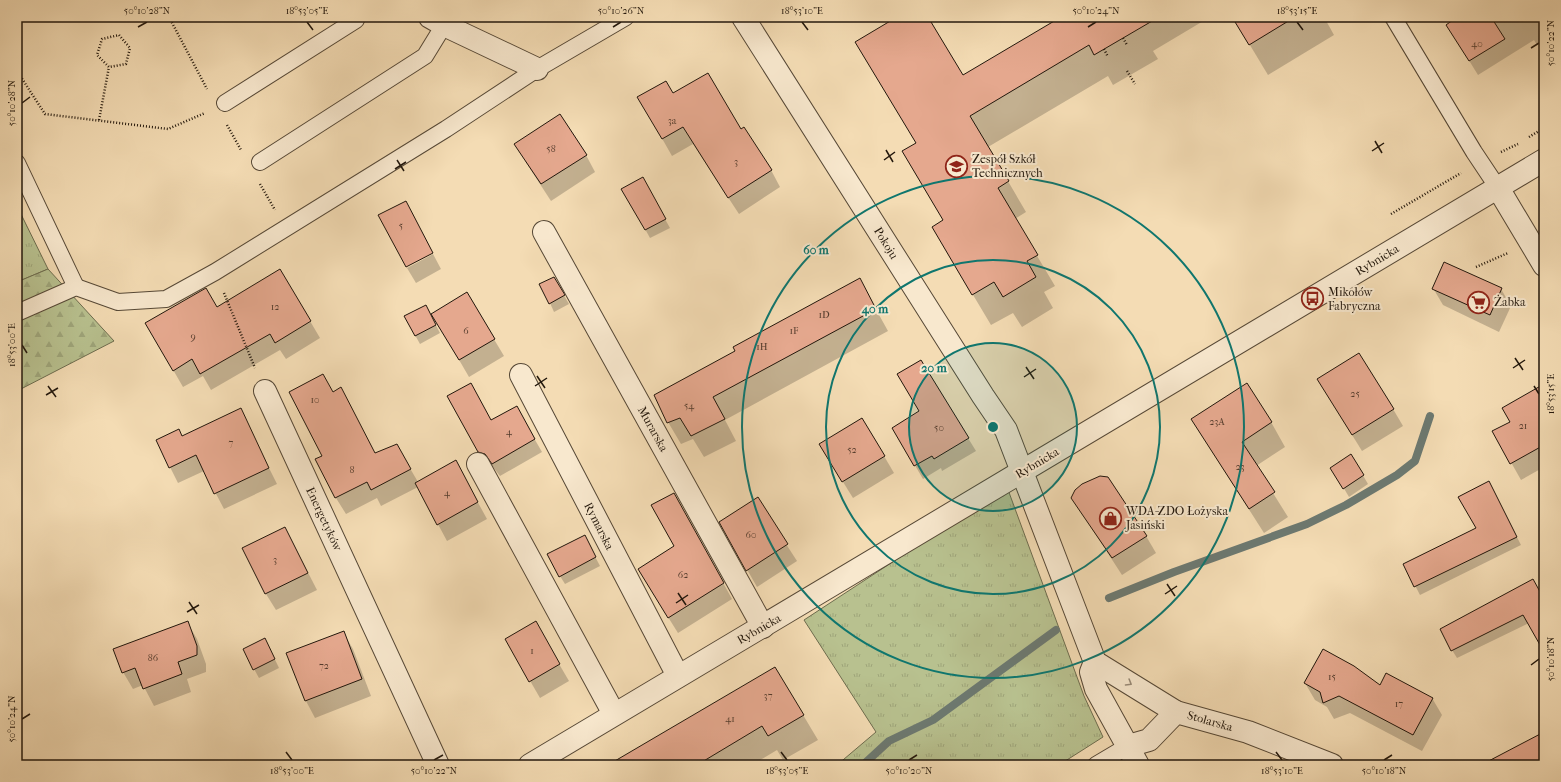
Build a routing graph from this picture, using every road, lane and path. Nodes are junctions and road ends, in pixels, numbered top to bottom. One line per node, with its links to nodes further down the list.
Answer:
1 (169, 17): 16 (path)
2 (357, 17): 17 (lane)
3 (626, 17): 12 (lane)
4 (743, 17): 38 (street, Pokoju)
5 (1393, 17): 26 (lane)
6 (437, 21): 12 (street); 23 (lane)
7 (1123, 38): 8 (path)
8 (1127, 45)
9 (1104, 49): 10 (path)
10 (1108, 57)
11 (109, 67): 11 (path); 19 (path)
12 (537, 69): 27 (lane)
13 (17, 71): 19 (path)
14 (1127, 71): 15 (path)
15 (1135, 84)
16 (210, 94)
17 (225, 103)
18 (210, 110): 19 (path)
19 (99, 120)
20 (224, 121): 21 (path)
21 (243, 154)
22 (1544, 160): 26 (street, Rybnicka)
23 (260, 162)
24 (17, 163): 33 (lane)
25 (258, 181): 27 (path)
26 (1498, 188): 30 (street); 38 (street, Rybnicka)
27 (285, 228): 32 (lane)
28 (544, 232): 39 (street, Murarska)
29 (1512, 251): 31 (path)
30 (1544, 265)
31 (1476, 266)
32 (214, 272): 33 (lane); 36 (path)
33 (76, 286): 34 (lane)
34 (17, 313)
35 (521, 375): 41 (street, Rymarska)
36 (265, 391): 45 (street, Energetyków)
37 (478, 464): 43 (street)
38 (1022, 472): 39 (street, Rybnicka); 40 (street)
39 (763, 627): 41 (street, Rybnicka)
40 (1095, 662): 42 (street, Stolarska, one-way to 42); 44 (street)
41 (678, 676): 43 (street, Rybnicka)
42 (1176, 712): 44 (street); 48 (street, Stolarska)
43 (614, 714): 46 (street, Rybnicka)
44 (1133, 756): 47 (lane)
45 (438, 765)
46 (530, 765)
47 (1096, 765)
48 (1332, 765)

